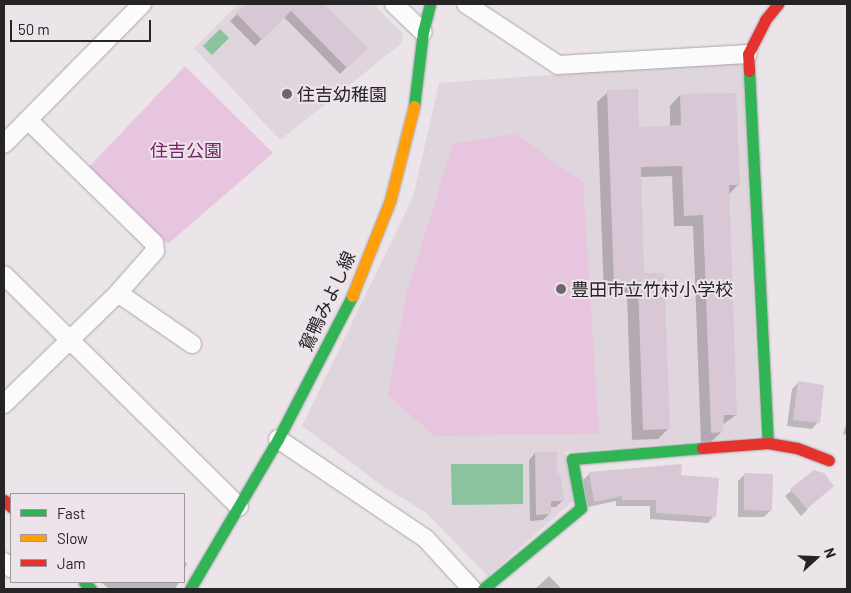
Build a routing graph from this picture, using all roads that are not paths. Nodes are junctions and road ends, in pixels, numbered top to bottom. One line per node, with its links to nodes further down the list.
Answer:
1 (394, 4): 7 (street)
2 (430, 4): 7 (street, 鴛鴨みよし線)
3 (466, 4): 8 (street)
4 (778, 4): 6 (street)
5 (131, 7): 9 (street)
6 (765, 12): 8 (street)
7 (423, 32): 16 (street, 鴛鴨みよし線)
8 (748, 54): 17 (street)
9 (28, 120): 10 (street); 12 (street)
10 (4, 144)
11 (4, 275): 13 (street)
12 (118, 293): 13 (street); 14 (street)
13 (69, 340): 15 (street); 19 (street)
14 (192, 344)
15 (4, 404)
16 (278, 440): 19 (street, 鴛鴨みよし線); 21 (street)
17 (768, 443): 18 (street); 22 (street)
18 (829, 460)
19 (239, 507): 20 (street, 鴛鴨みよし線)
20 (190, 589)
21 (472, 589)
22 (483, 589)

